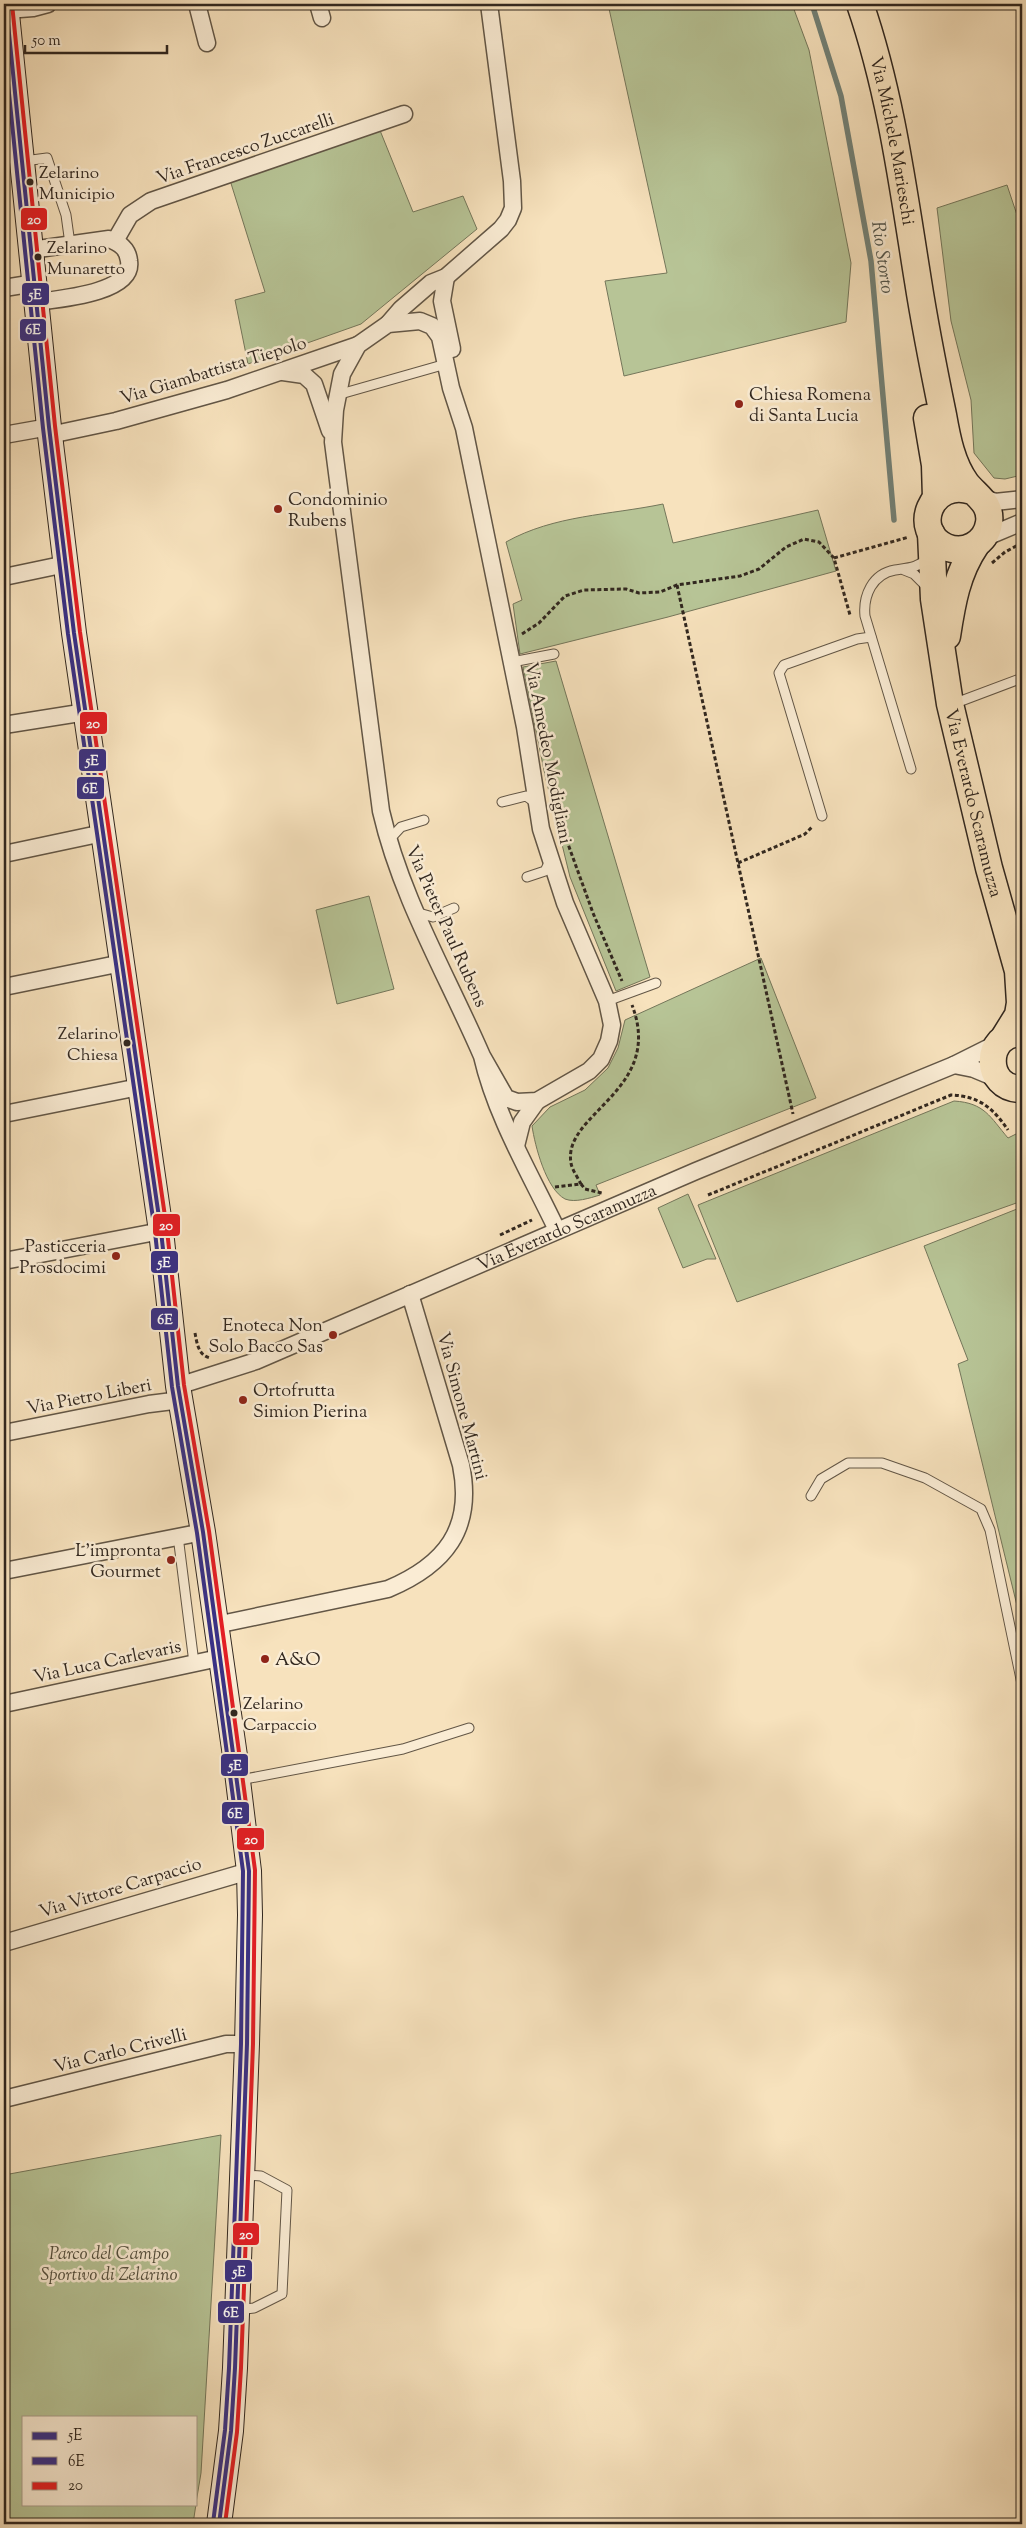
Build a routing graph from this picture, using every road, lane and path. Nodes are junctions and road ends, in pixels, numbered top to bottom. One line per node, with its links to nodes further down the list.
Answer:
1 (48, 4): 4 (street)
2 (197, 4): 6 (street)
3 (489, 4): 13 (street, Via Giambattista Tiepolo)
4 (6, 7): 7 (street)
5 (863, 7): 14 (main road, Via Michele Marieschi)
6 (207, 43)
7 (10, 94): 9 (street)
8 (404, 114): 10 (street, Via Francesco Zuccarelli)
9 (22, 161): 11 (lane); 12 (street)
10 (115, 241): 11 (street); 16 (street)
11 (70, 244): 12 (street)
12 (32, 250): 16 (street)
13 (446, 277): 17 (street, Via Giambattista Tiepolo); 24 (street, Via Amedeo Modigliani)
14 (918, 280): 28 (main road, Via Michele Marieschi); 29 (main road, Via Michele Marieschi)
15 (4, 288): 16 (street)
16 (36, 292): 25 (street)
17 (388, 324): 18 (street, Via Giambattista Tiepolo); 19 (street, Via Giambattista Tiepolo)
18 (432, 326): 21 (street, Via Amedeo Modigliani)
19 (358, 344): 20 (street, Via Giambattista Tiepolo); 22 (street, Via Giambattista Tiepolo)
20 (348, 362): 23 (street, Via Pieter Paul Rubens)
21 (446, 364): 23 (lane); 24 (street, Via Amedeo Modigliani)
22 (283, 372): 25 (street, Via Giambattista Tiepolo); 27 (street, Via Pieter Paul Rubens)
23 (338, 395): 27 (street, Via Pieter Paul Rubens)
24 (464, 428): 46 (street, Via Amedeo Modigliani)
25 (49, 431): 26 (street, Via Giambattista Tiepolo); 36 (street)
26 (4, 435)
27 (333, 442): 57 (street, Via Pieter Paul Rubens)
28 (976, 493): 29 (main road); 30 (street); 34 (main road)
29 (936, 498): 32 (main road)
30 (1022, 499)
31 (1022, 522): 34 (street)
32 (926, 539): 34 (main road); 35 (path); 38 (lane); 41 (main road, Via Everardo Scaramuzza)
33 (1022, 542): 34 (path)
34 (982, 550): 45 (main road, Via Everardo Scaramuzza)
35 (834, 558): 37 (path); 40 (path)
36 (66, 564): 39 (street); 49 (street)
37 (838, 570)
38 (903, 570): 41 (lane); 43 (lane)
39 (4, 577)
40 (677, 584): 42 (path); 60 (path)
41 (934, 599): 45 (main road, Via Everardo Scaramuzza)
42 (519, 635)
43 (872, 637): 51 (lane); 54 (lane)
44 (554, 654): 46 (lane)
45 (944, 661): 48 (main road, Via Everardo Scaramuzza)
46 (512, 662): 53 (street, Via Amedeo Modigliani)
47 (1022, 678): 48 (lane)
48 (950, 704): 65 (main road, Via Everardo Scaramuzza)
49 (86, 712): 50 (street); 56 (street)
50 (4, 725)
51 (911, 769)
52 (502, 802): 53 (lane)
53 (536, 803): 59 (street, Via Amedeo Modigliani)
54 (822, 816): 60 (path)
55 (424, 820): 57 (lane)
56 (103, 833): 58 (street); 64 (street)
57 (388, 841): 63 (street, Via Pieter Paul Rubens)
58 (4, 854)
59 (550, 861): 61 (lane); 68 (street, Via Amedeo Modigliani)
60 (738, 863): 76 (path)
61 (527, 877)
62 (454, 908): 63 (lane)
63 (415, 912): 70 (street, Via Pieter Paul Rubens)
64 (122, 963): 67 (street); 72 (street)
65 (1020, 975): 69 (main road, Via Everardo Scaramuzza)
66 (656, 982): 68 (lane)
67 (4, 987)
68 (607, 1001): 74 (street, Via Amedeo Modigliani)
69 (1008, 1037): 71 (street, Via Everardo Scaramuzza); 73 (main road)
70 (482, 1056): 74 (street); 78 (street, Via Pieter Paul Rubens)
71 (954, 1065): 73 (street); 81 (street, Via Everardo Scaramuzza)
72 (139, 1087): 75 (street); 82 (street)
73 (1013, 1089)
74 (537, 1101): 78 (street, Via Amedeo Modigliani)
75 (4, 1114)
76 (794, 1119)
77 (1008, 1130): 79 (path)
78 (516, 1146): 81 (street, Via Pieter Paul Rubens)
79 (708, 1195)
80 (536, 1216): 83 (path)
81 (557, 1230): 85 (street, Via Everardo Scaramuzza)
82 (161, 1231): 84 (street); 88 (street)
83 (493, 1240)
84 (4, 1261)
85 (410, 1294): 88 (street, Via Everardo Scaramuzza); 94 (street, Via Simone Martini)
86 (195, 1328): 87 (path)
87 (217, 1358)
88 (180, 1393): 89 (street, Via Pietro Liberi); 91 (street)
89 (4, 1433)
90 (811, 1496): 97 (lane)
91 (203, 1532): 92 (street); 94 (street)
92 (178, 1536): 93 (street); 96 (lane)
93 (4, 1571)
94 (216, 1624): 95 (street)
95 (219, 1658): 96 (street, Via Luca Carlevaris); 100 (street)
96 (194, 1663): 98 (street, Via Luca Carlevaris)
97 (1022, 1684)
98 (4, 1704)
99 (470, 1728): 100 (lane)
100 (237, 1781): 101 (street)
101 (248, 1871): 102 (street, Via Vittore Carpaccio); 103 (street)
102 (4, 1942)
103 (248, 2044): 104 (street, Via Carlo Crivelli); 105 (street)
104 (4, 2099)
105 (243, 2175): 106 (street); 106 (lane)
106 (237, 2310): 107 (street)
107 (219, 2524)

